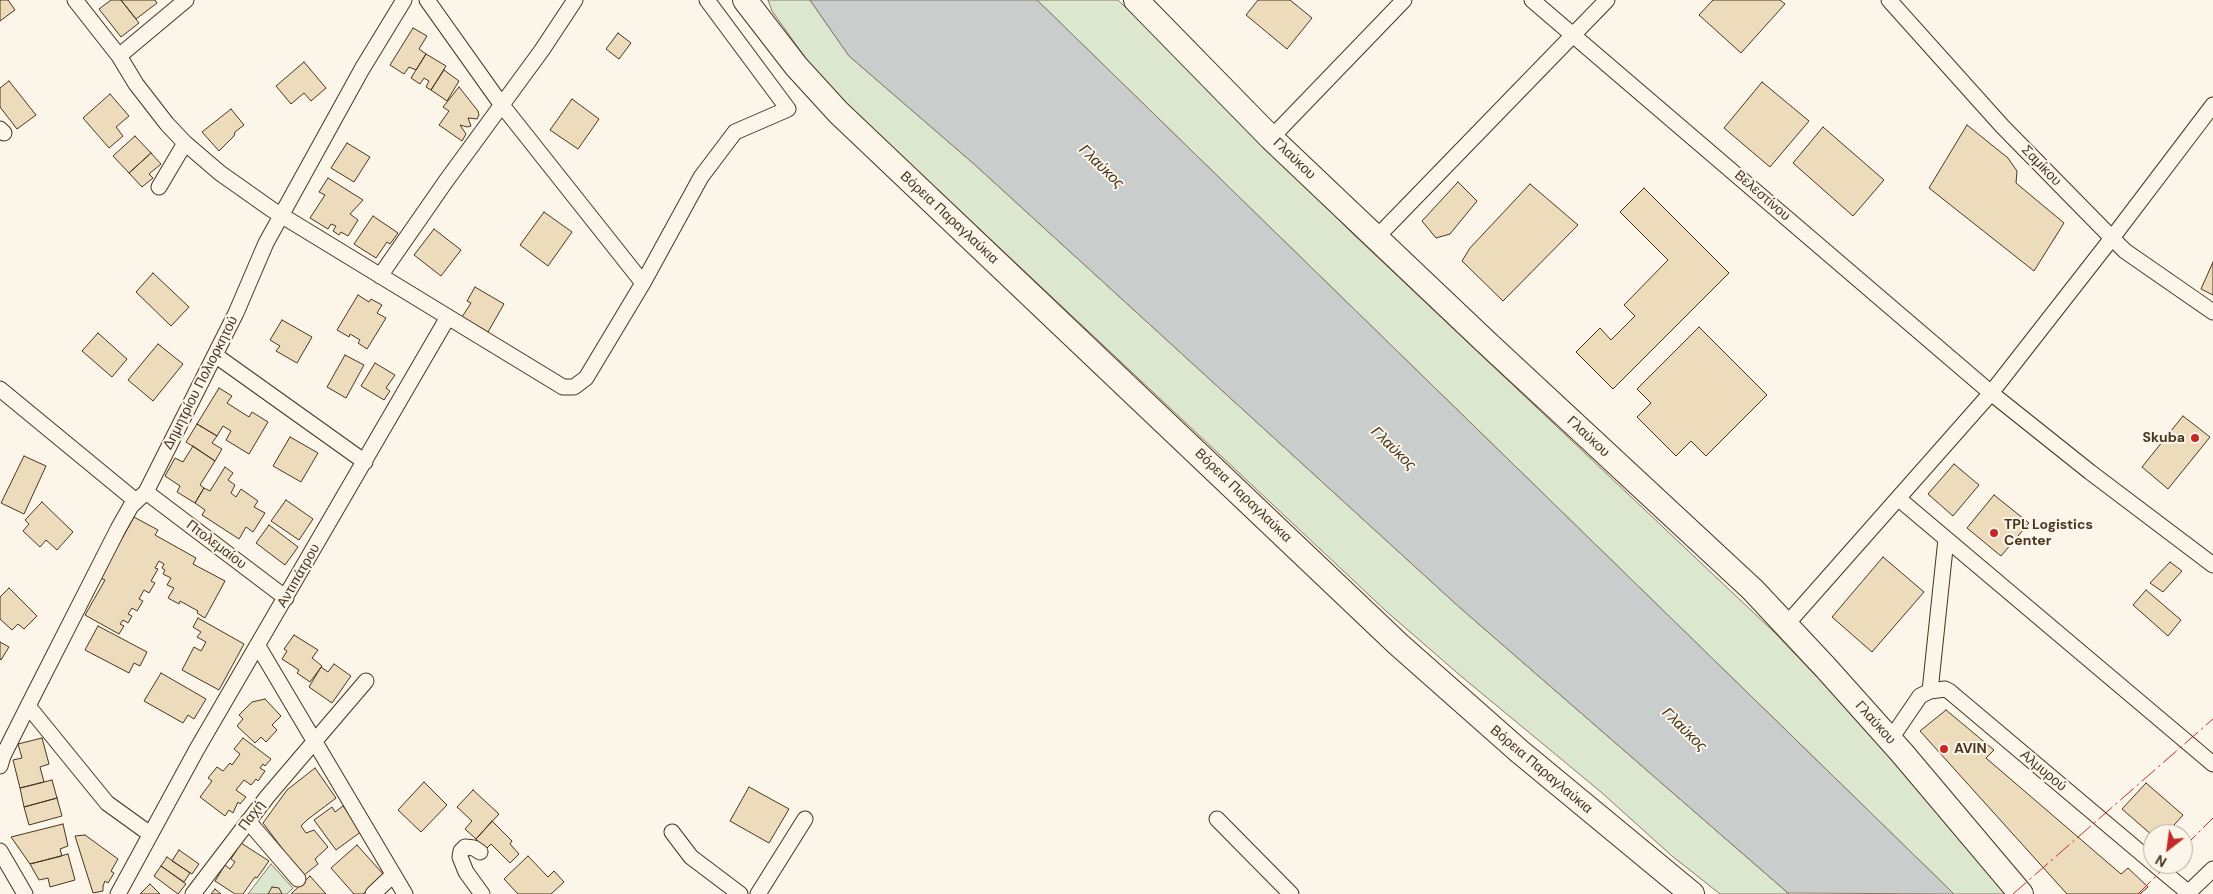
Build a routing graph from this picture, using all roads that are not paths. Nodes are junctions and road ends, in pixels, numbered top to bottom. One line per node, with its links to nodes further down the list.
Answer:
1 (75, 0): 14 (street)
2 (186, 0): 14 (street)
3 (404, 0): 20 (street, Δημητρίου Πολιορκητού)
4 (427, 0): 15 (street)
5 (575, 0): 15 (street)
6 (707, 0): 24 (street)
7 (746, 0): 66 (main road, Βόρεια Παραγλαύκια)
8 (1136, 0): 17 (main road, Γλαύκου)
9 (1404, 0): 17 (street)
10 (1532, 0): 13 (street, Βελεστίνου)
11 (1607, 0): 13 (street)
12 (1889, 0): 22 (street, Σαμίκου)
13 (1573, 35): 21 (street); 29 (street, Βελεστίνου)
14 (119, 56): 18 (street)
15 (501, 104): 23 (street); 24 (street)
16 (2213, 105): 22 (street)
17 (1271, 138): 21 (main road, Γλαύκου)
18 (185, 143): 19 (street); 20 (street)
19 (159, 187)
20 (282, 215): 23 (street); 27 (street, Δημητρίου Πολιορκητού)
21 (1376, 238): 36 (main road, Γλαύκου)
22 (2112, 238): 25 (street, Σαμίκου); 29 (street)
23 (380, 276): 26 (street)
24 (643, 283): 26 (street)
25 (2213, 312)
26 (448, 317): 30 (street, Αντιπάτρου)
27 (215, 355): 30 (street); 31 (street, Δημητρίου Πολιορκητού)
28 (0, 388): 31 (street, Πτολεμαίου)
29 (1992, 393): 32 (street); 34 (street, Βελεστίνου)
30 (365, 462): 35 (street, Αντιπάτρου)
31 (141, 496): 35 (street, Πτολεμαίου); 40 (street, Δημητρίου Πολιορκητού)
32 (1899, 499): 33 (street); 36 (street)
33 (1946, 539): 39 (street); 44 (street)
34 (2213, 565)
35 (286, 598): 37 (street, Αντιπάτρου)
36 (1786, 625): 41 (main road, Γλαύκου)
37 (258, 646): 42 (street); 49 (street, Αντιπάτρου)
38 (366, 681): 42 (street, Παχή)
39 (1930, 691): 41 (street); 52 (street, Αλμυρού)
40 (28, 706): 43 (street, Δημητρίου Πολιορκητού); 49 (street)
41 (1890, 740): 67 (main road, Γλαύκου)
42 (314, 742): 47 (street, Παχή); 55 (street)
43 (1, 759)
44 (2213, 764)
45 (805, 818): 64 (street)
46 (1217, 819): 65 (street)
47 (248, 820): 56 (street); 59 (street, Παχή)
48 (672, 832): 63 (street)
49 (150, 834): 58 (street, Αντιπάτρου)
50 (0, 852): 57 (street)
51 (480, 852): 62 (street)
52 (2143, 855)
53 (2213, 869): 68 (street)
54 (2165, 874): 68 (street, Αλμυρού)
55 (393, 875): 60 (street); 61 (street)
56 (298, 879)
57 (25, 894)
58 (118, 894)
59 (193, 894)
60 (373, 894)
61 (405, 894)
62 (482, 894)
63 (740, 894)
64 (758, 894)
65 (1291, 894)
66 (1692, 894)
67 (2021, 894)
68 (2188, 894)

